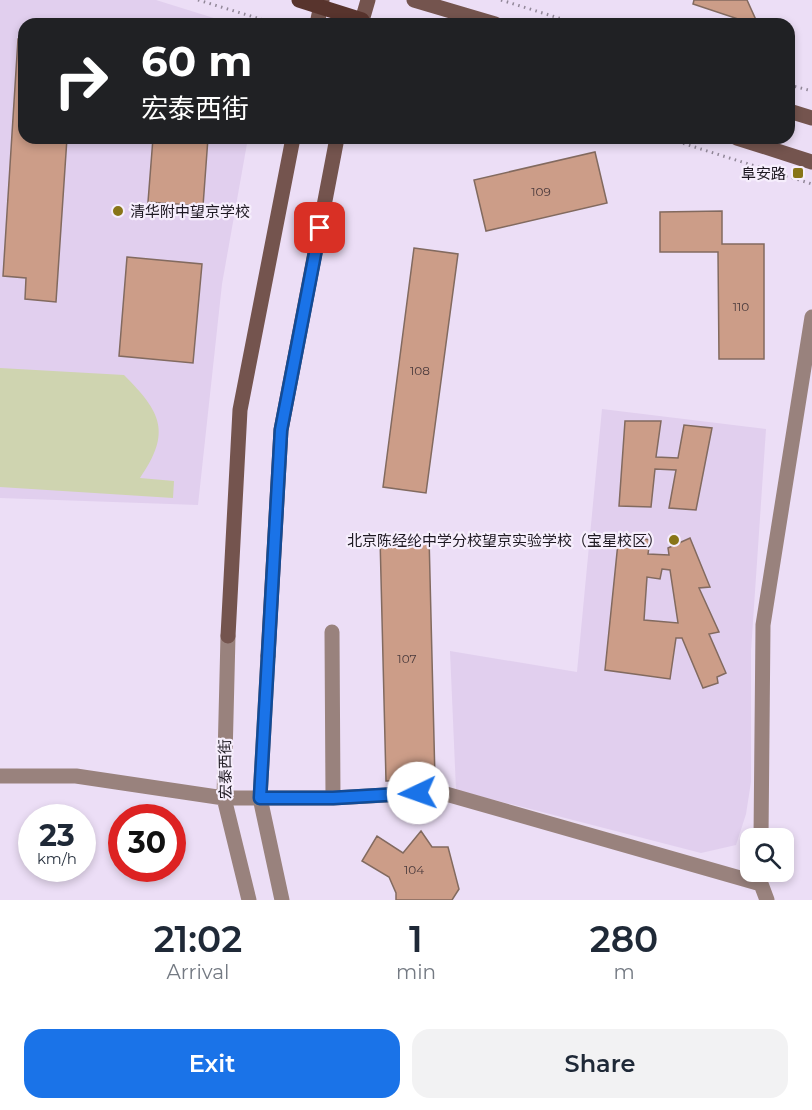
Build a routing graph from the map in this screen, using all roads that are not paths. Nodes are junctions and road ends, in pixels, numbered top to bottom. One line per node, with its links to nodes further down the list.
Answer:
1 (299, 0): 4 (main road)
2 (368, 0): 7 (main road)
3 (414, 0): 8 (main road)
4 (321, 3): 5 (main road); 6 (main road)
5 (317, 18)
6 (355, 18)
7 (366, 18)
8 (475, 18)
9 (795, 113): 10 (main road)
10 (812, 118)
11 (292, 144): 17 (main road)
12 (337, 144): 18 (main road)
13 (756, 144): 14 (main road)
14 (812, 162)
15 (812, 317): 23 (street)
16 (332, 632): 22 (street)
17 (228, 636): 20 (street, 宏泰西街)
18 (268, 656): 21 (street)
19 (0, 776): 20 (street)
20 (224, 798): 21 (street); 26 (street, 宏泰西街)
21 (260, 798): 22 (street); 27 (street)
22 (333, 798): 24 (street)
23 (761, 828)
24 (740, 872)
25 (762, 882): 28 (street)
26 (249, 900)
27 (282, 900)
28 (768, 900)

